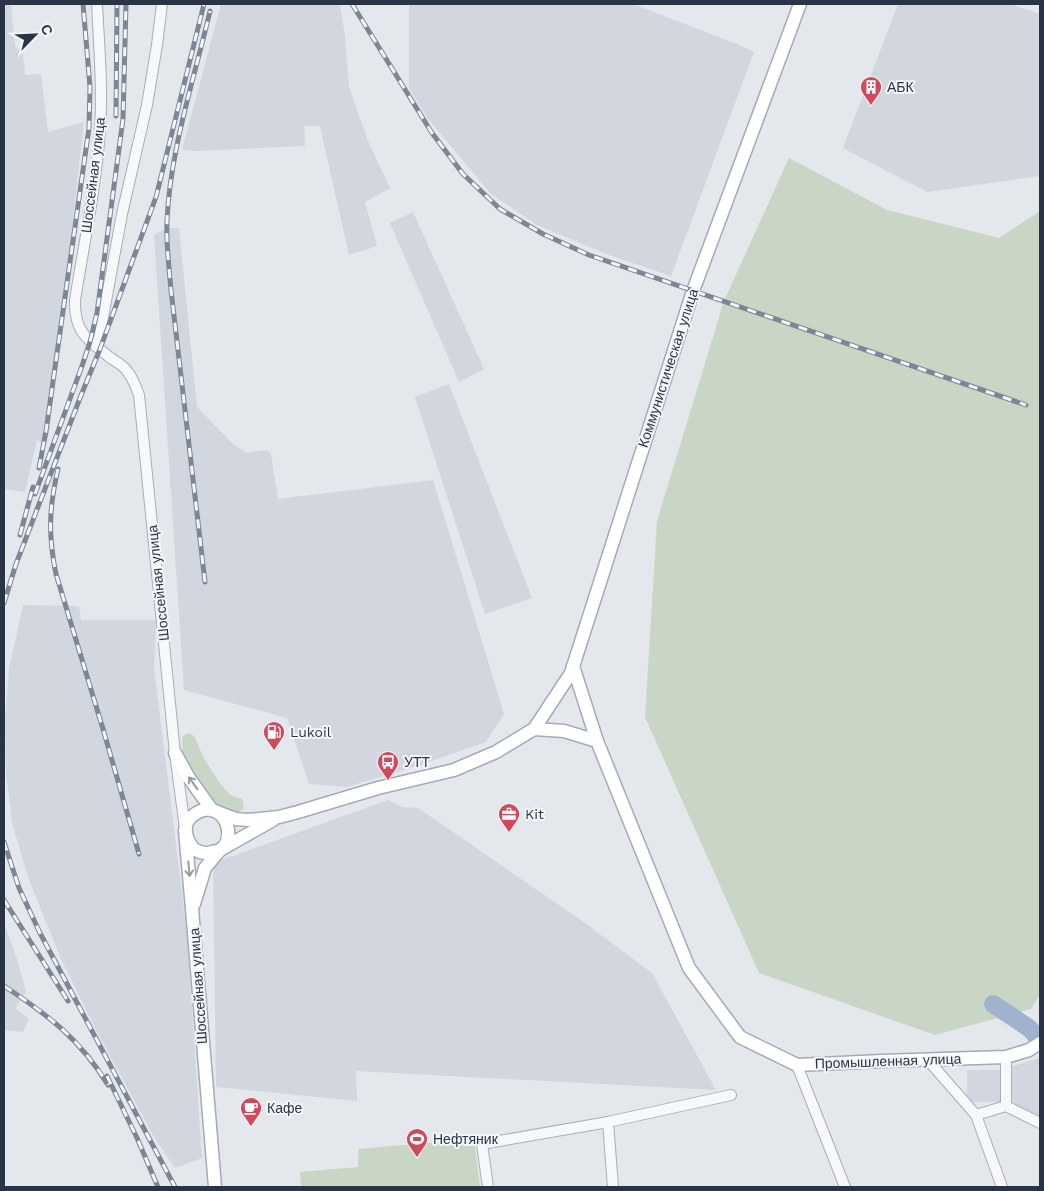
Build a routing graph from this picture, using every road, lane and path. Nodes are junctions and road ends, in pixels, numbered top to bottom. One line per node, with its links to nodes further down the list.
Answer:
1 (97, 4): 11 (street, Шоссейная улица)
2 (162, 4): 4 (street)
3 (800, 4): 5 (main road, Коммунистическая улица)
4 (99, 338)
5 (573, 666): 6 (main road, Коммунистическая улица); 7 (main road)
6 (553, 700): 7 (main road); 8 (main road, Коммунистическая улица); 9 (main road)
7 (586, 707): 9 (main road); 10 (main road)
8 (534, 729): 9 (main road); 13 (main road)
9 (564, 731): 10 (main road)
10 (597, 741): 20 (main road, Промышленная улица)
11 (175, 753): 12 (main road, one-way to 11); 14 (street, Шоссейная улица)
12 (212, 810): 13 (main road); 14 (main road); 15 (main road)
13 (279, 817): 15 (main road)
14 (185, 830): 15 (main road); 16 (main road, Шоссейная улица, one-way to 16)
15 (220, 850): 16 (main road)
16 (192, 909): 26 (main road, Шоссейная улица)
17 (1040, 1043): 18 (main road, Промышленная улица)
18 (1006, 1057): 19 (main road, Промышленная улица); 22 (street)
19 (927, 1059): 20 (main road, Промышленная улица); 23 (street)
20 (796, 1065): 29 (street)
21 (730, 1095): 24 (street)
22 (1006, 1106): 23 (street); 25 (street)
23 (976, 1115): 30 (street)
24 (608, 1122): 27 (street); 28 (street)
25 (1040, 1123)
26 (214, 1187)
27 (488, 1187)
28 (613, 1187)
29 (845, 1187)
30 (1002, 1187)

